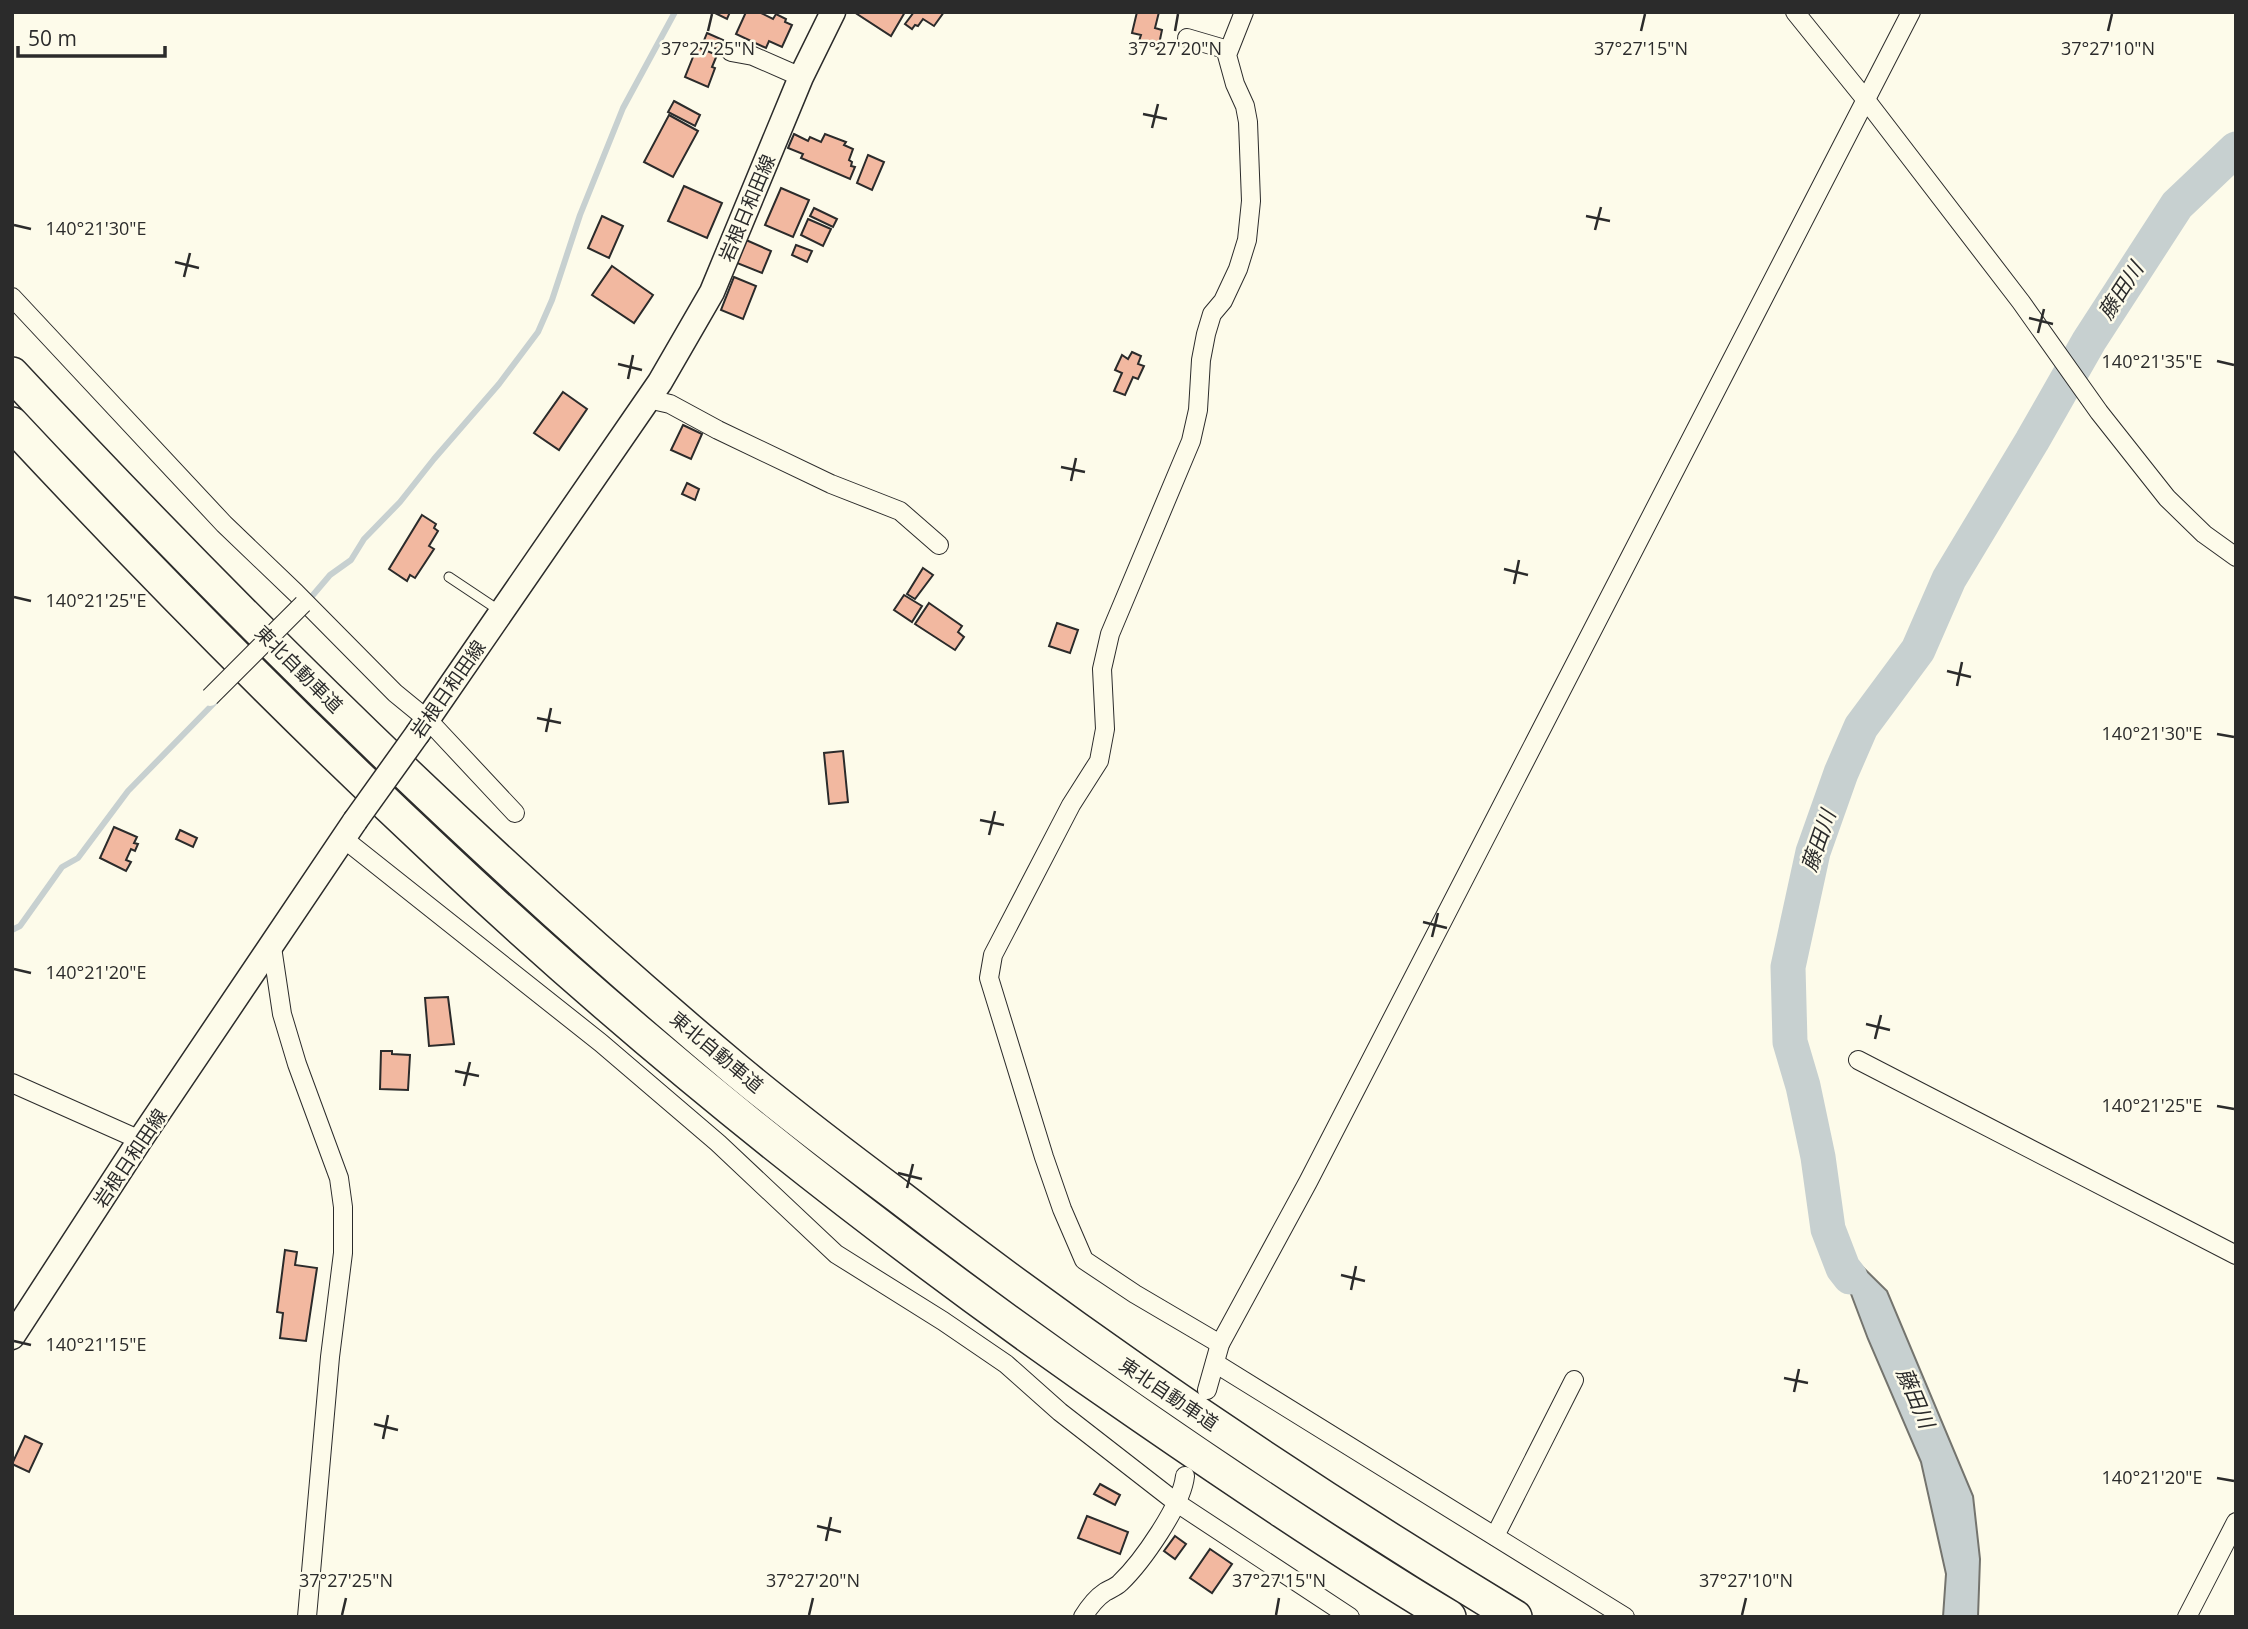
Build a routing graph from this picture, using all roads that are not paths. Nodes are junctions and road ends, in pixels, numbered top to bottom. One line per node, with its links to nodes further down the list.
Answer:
1 (833, 12): 8 (main road, 岩根日和田線)
2 (1244, 12): 6 (street)
3 (1795, 12): 9 (street)
4 (1911, 12): 9 (street)
5 (1186, 38): 6 (street)
6 (1228, 50): 29 (street)
7 (731, 52): 8 (street)
8 (801, 77): 12 (main road, 岩根日和田線)
9 (1866, 100): 15 (street); 29 (street)
10 (12, 297): 20 (street)
11 (12, 374): 41 (highway, 東北自動車道)
12 (648, 399): 14 (street); 18 (main road, 岩根日和田線)
13 (12, 424): 40 (highway, 東北自動車道)
14 (939, 545)
15 (2236, 557)
16 (449, 577): 18 (lane)
17 (303, 604): 19 (street, bridge)
18 (502, 611): 20 (main road, 岩根日和田線)
19 (210, 697)
20 (423, 727): 21 (street); 22 (main road, 岩根日和田線, bridge)
21 (515, 813)
22 (350, 830): 23 (main road, 岩根日和田線); 34 (street)
23 (272, 947): 26 (main road, 岩根日和田線); 37 (street)
24 (1858, 1060): 27 (street)
25 (12, 1083): 26 (street)
26 (141, 1140): 28 (main road, 岩根日和田線)
27 (2236, 1255)
28 (12, 1337)
29 (1220, 1344): 30 (street)
30 (1214, 1363): 32 (street); 36 (street)
31 (1574, 1380): 36 (street)
32 (1208, 1390)
33 (1185, 1476): 34 (street)
34 (1177, 1503): 38 (street); 39 (street)
35 (2236, 1522): 43 (street)
36 (1496, 1536): 42 (street)
37 (307, 1617)
38 (1083, 1617)
39 (1350, 1617)
40 (1449, 1617)
41 (1515, 1617)
42 (1625, 1617)
43 (2187, 1617)

